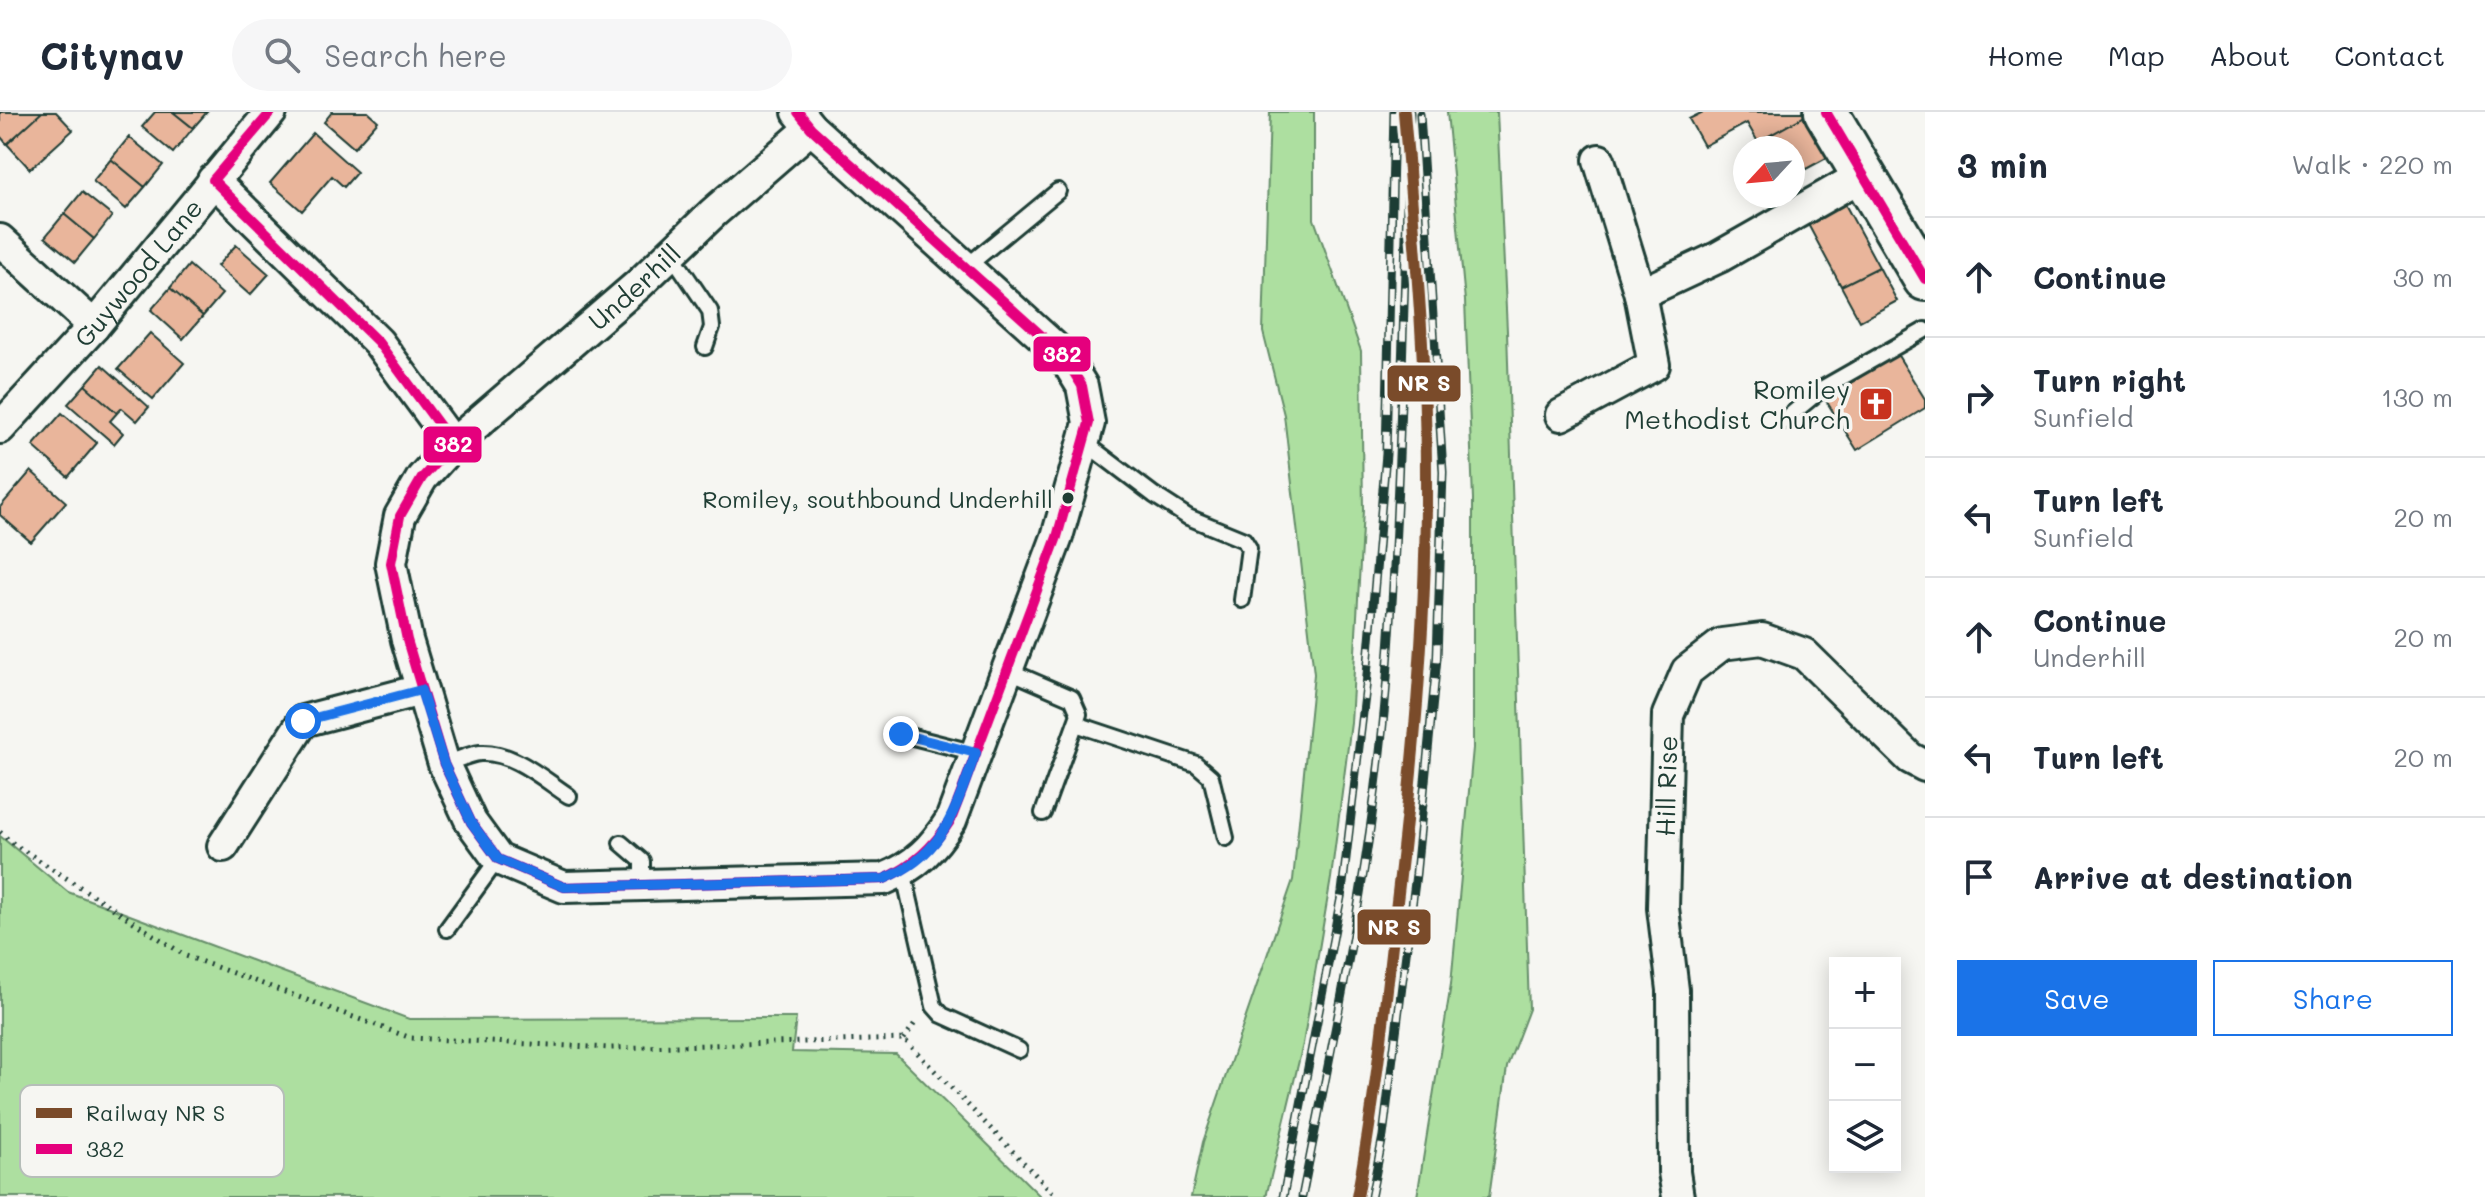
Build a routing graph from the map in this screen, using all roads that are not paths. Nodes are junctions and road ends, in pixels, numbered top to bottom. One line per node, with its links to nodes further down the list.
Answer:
1 (271, 112): 6 (street, Guywood Lane)
2 (1826, 112): 5 (main road)
3 (804, 120): 9 (street, Underhill); 10 (street, Underhill)
4 (1599, 160): 12 (street)
5 (1863, 175): 11 (main road); 12 (street)
6 (213, 180): 13 (street, Guywood Lane); 20 (street)
7 (1058, 191): 10 (lane)
8 (0, 240): 13 (street)
9 (670, 252): 15 (lane); 20 (street, Underhill)
10 (966, 267): 19 (street, Underhill)
11 (1925, 279)
12 (1640, 294): 16 (street)
13 (94, 326): 18 (street, Guywood Lane)
14 (1925, 330): 17 (lane)
15 (705, 347)
16 (1561, 415)
17 (1783, 421)
18 (0, 428)
19 (1084, 442): 21 (lane); 22 (street, Underhill)
20 (453, 444): 23 (street, Underhill)
21 (1242, 600)
22 (1007, 670): 24 (lane); 26 (street, Underhill)
23 (421, 690): 27 (street, Underhill); 33 (street)
24 (1076, 724): 30 (lane); 31 (lane)
25 (901, 734): 26 (lane)
26 (976, 753): 35 (street, Underhill)
27 (444, 764): 29 (lane); 34 (street, Underhill)
28 (1925, 766): 39 (street, Hill Rise)
29 (569, 796)
30 (1043, 813)
31 (1226, 838)
32 (621, 843): 36 (lane)
33 (223, 846)
34 (498, 859): 36 (street); 37 (lane)
35 (903, 871): 36 (street); 38 (lane)
36 (642, 885)
37 (447, 929)
38 (1019, 1050)
39 (1678, 1197)

